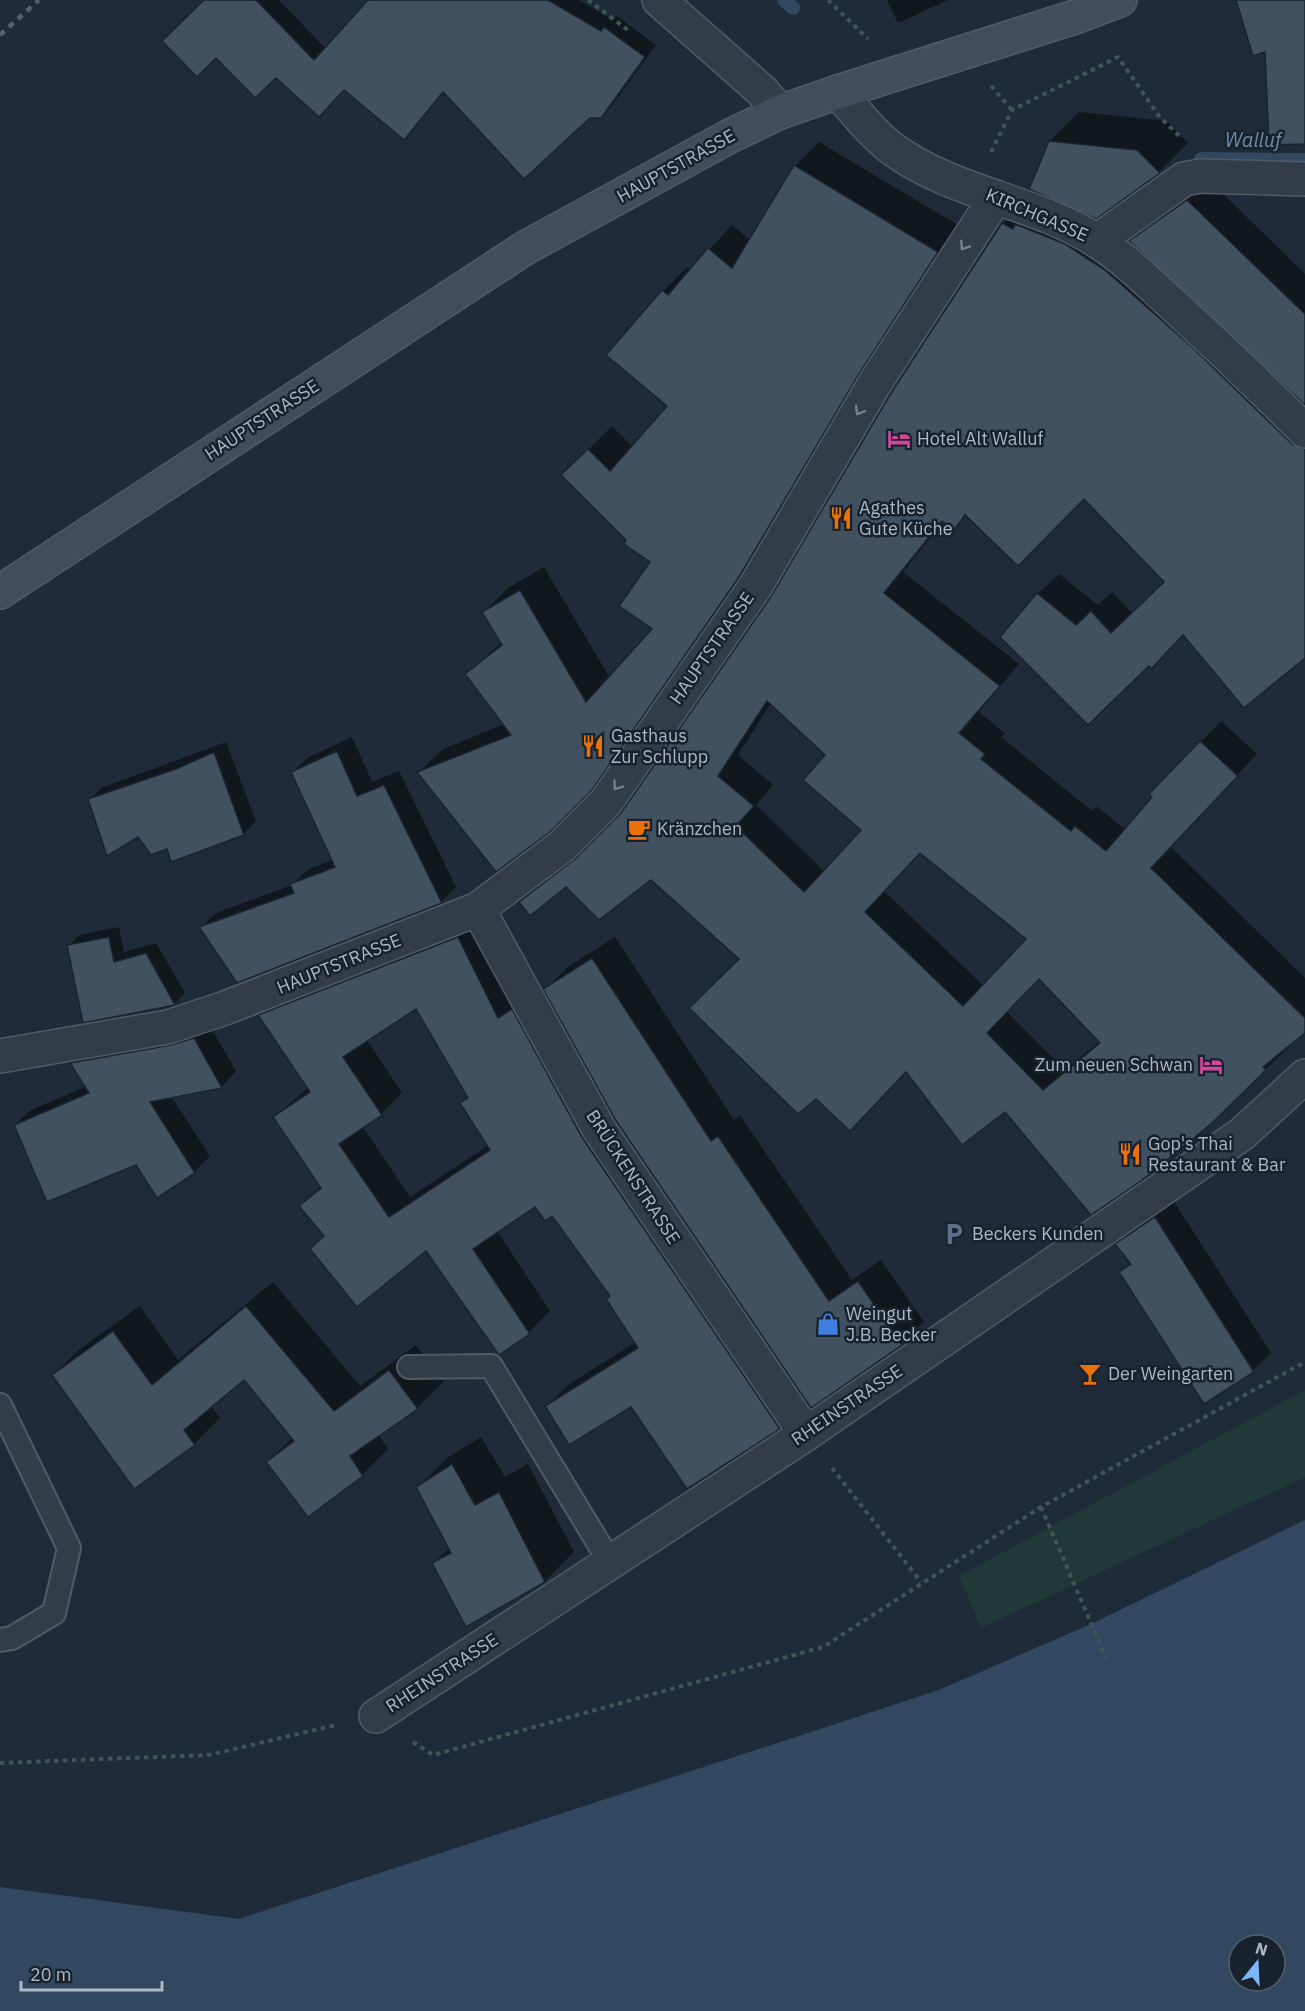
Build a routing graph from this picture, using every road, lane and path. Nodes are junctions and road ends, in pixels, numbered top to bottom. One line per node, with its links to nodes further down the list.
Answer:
1 (659, 0): 7 (street)
2 (828, 0): 4 (path)
3 (1120, 0): 4 (street, HAUPTSTRASSE)
4 (900, 71): 5 (street, HAUPTSTRASSE)
5 (838, 92): 7 (street, HAUPTSTRASSE); 10 (street, KIRCHGASSE)
6 (1012, 110): 8 (path)
7 (780, 112): 13 (street, HAUPTSTRASSE)
8 (1200, 176): 9 (street); 11 (street)
9 (1305, 179)
10 (996, 197): 11 (street, KIRCHGASSE); 14 (street, HAUPTSTRASSE, one-way to 14)
11 (1097, 241): 12 (street, KIRCHGASSE)
12 (1305, 431)
13 (0, 592)
14 (478, 909): 15 (street, HAUPTSTRASSE); 20 (street, BRÜCKENSTRASSE)
15 (0, 1056)
16 (1305, 1076): 20 (street, RHEINSTRASSE)
17 (1305, 1362): 21 (path)
18 (409, 1366): 22 (lane)
19 (0, 1405): 24 (lane)
20 (806, 1434): 22 (street, RHEINSTRASSE); 23 (path)
21 (1041, 1507): 23 (path); 25 (path)
22 (610, 1562): 26 (street, RHEINSTRASSE)
23 (921, 1582): 26 (path)
24 (0, 1640)
25 (1106, 1658)
26 (376, 1716): 27 (path)
27 (0, 1763)

